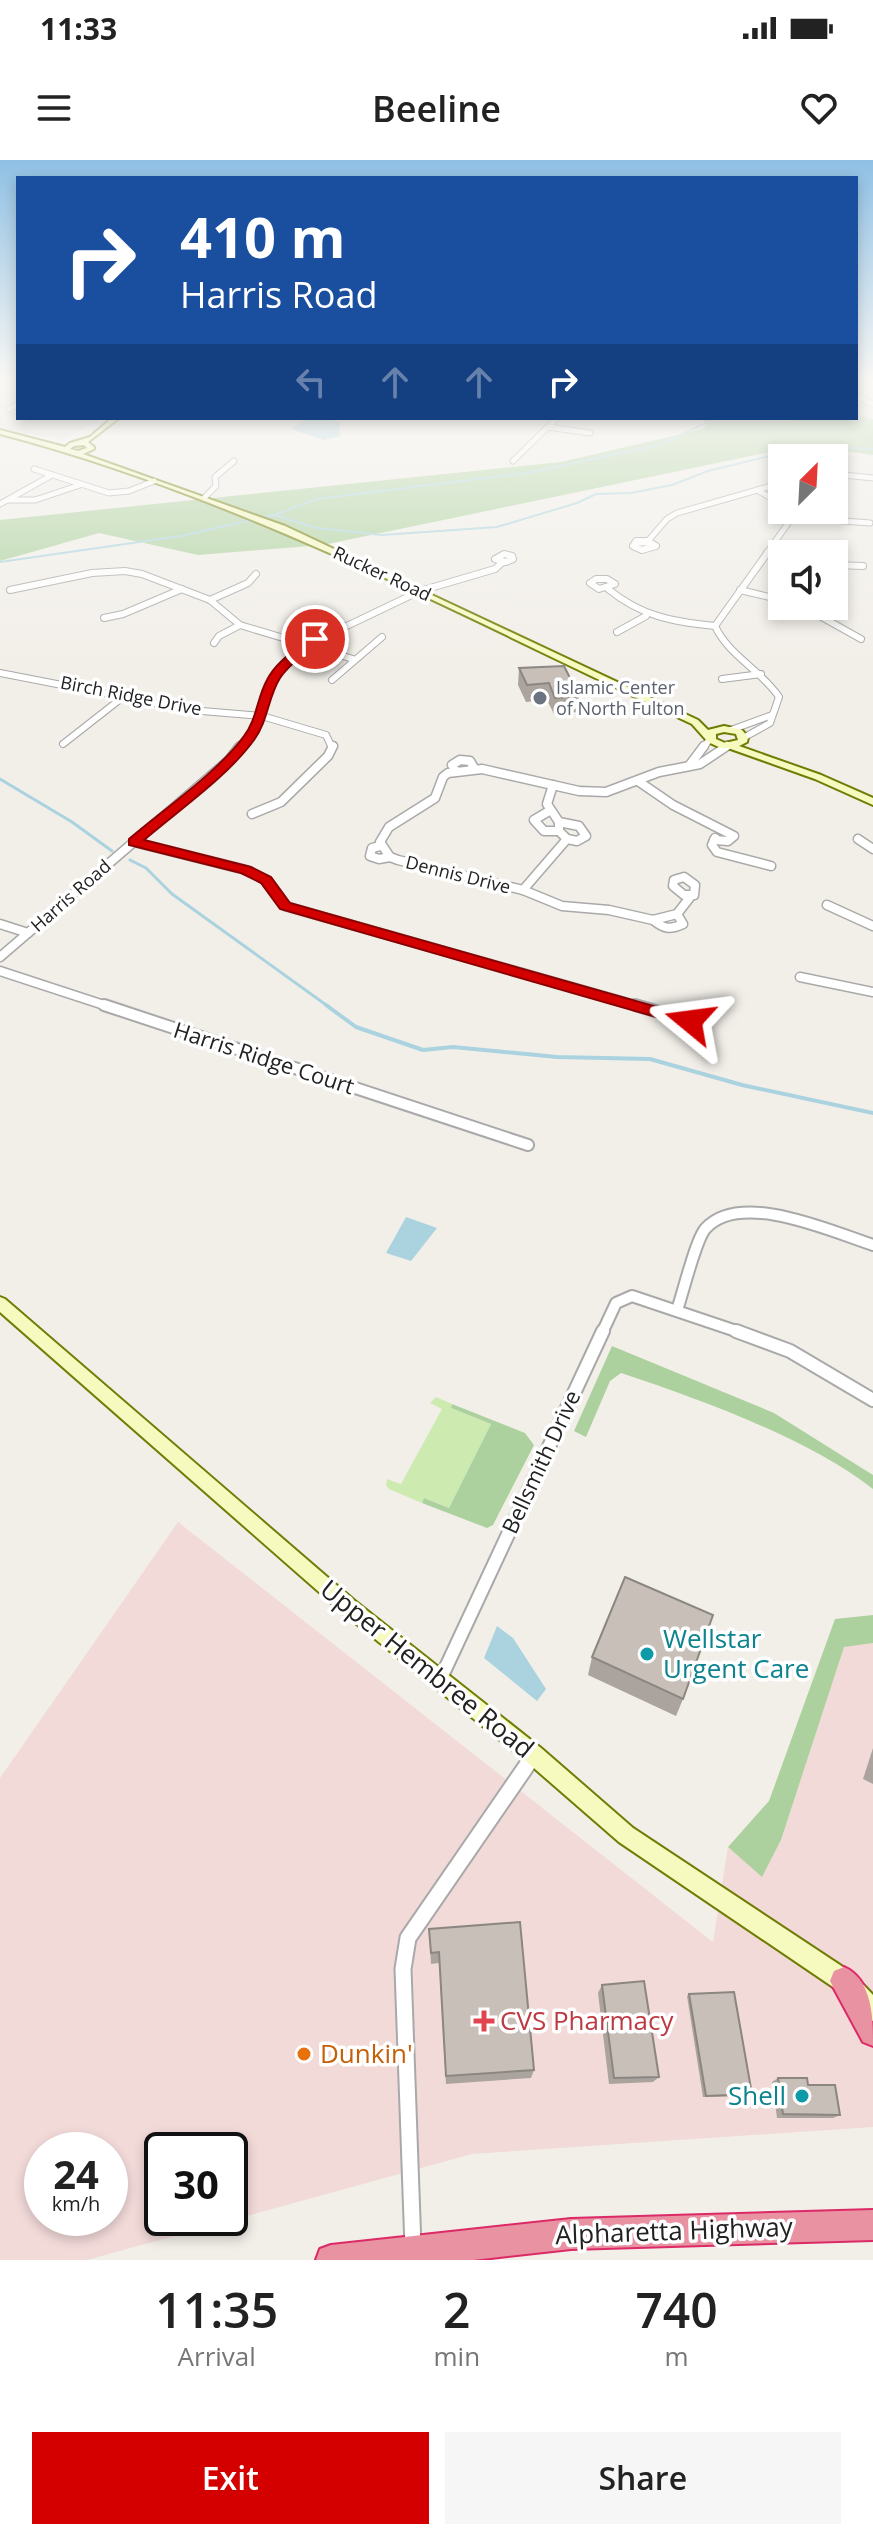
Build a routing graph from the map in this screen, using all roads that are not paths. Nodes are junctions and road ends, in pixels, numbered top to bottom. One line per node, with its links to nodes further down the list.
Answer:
1 (50, 476): 11 (street)
2 (55, 476): 6 (street)
3 (140, 476): 5 (main road, Rucker Road)
4 (216, 476): 10 (street)
5 (154, 481): 6 (street); 10 (main road, Rucker Road)
6 (80, 485): 11 (street)
7 (768, 487): 8 (street)
8 (757, 490): 9 (street); 16 (street)
9 (768, 496)
10 (204, 498): 26 (main road, Rucker Road)
11 (9, 500): 12 (street)
12 (0, 504)
13 (848, 520): 14 (street)
14 (872, 523)
15 (784, 524): 17 (street)
16 (648, 541)
17 (767, 553): 25 (street)
18 (503, 562): 26 (street, Harris Road)
19 (848, 565): 20 (street)
20 (863, 566)
21 (256, 574): 28 (street)
22 (182, 589): 24 (street); 28 (street); 30 (street)
23 (608, 589): 29 (street)
24 (10, 590)
25 (740, 590): 27 (street); 33 (street)
26 (420, 591): 38 (street, Harris Road); 45 (main road, Rucker Road)
27 (768, 597)
28 (210, 600): 32 (street)
29 (646, 616): 33 (street); 34 (street)
30 (104, 618)
31 (827, 620): 36 (street)
32 (240, 625): 37 (street); 38 (street)
33 (715, 626): 41 (street)
34 (617, 632)
35 (382, 637): 39 (street)
36 (861, 639)
37 (214, 643)
38 (305, 646): 39 (street); 47 (street, Harris Road)
39 (353, 659): 43 (street)
40 (0, 673): 44 (street, Birch Ridge Drive)
41 (761, 674): 42 (street); 46 (street)
42 (722, 679)
43 (332, 680)
44 (123, 697): 47 (street, Birch Ridge Drive); 51 (street)
45 (649, 700): 48 (main road, Rucker Road); 49 (main road, Rucker Road)
46 (772, 715): 48 (street); 50 (street)
47 (262, 716): 59 (street, Birch Ridge Drive); 65 (street, Harris Road)
48 (728, 729): 49 (main road); 50 (main road, Rucker Road)
49 (710, 737): 52 (main road, Rucker Road); 53 (street)
50 (743, 739): 52 (main road); 54 (main road)
51 (63, 744)
52 (730, 746): 53 (street); 54 (main road)
53 (688, 767): 55 (street)
54 (818, 777): 57 (main road)
55 (638, 781): 56 (street, Dennis Drive); 61 (street)
56 (553, 785): 58 (street); 66 (street, Dennis Drive)
57 (873, 802)
58 (549, 811): 60 (street); 60 (street)
59 (252, 814)
60 (559, 826): 62 (street); 62 (street)
61 (719, 829): 64 (street); 64 (street)
62 (567, 839): 70 (street)
63 (858, 839): 67 (street)
64 (714, 840): 69 (street)
65 (134, 842): 75 (street, Harris Road); 80 (street)
66 (380, 846): 68 (street, Dennis Drive); 68 (street)
67 (873, 849)
68 (390, 857): 70 (street, Dennis Drive)
69 (771, 866)
70 (523, 890): 71 (street, Dennis Drive)
71 (691, 896)
72 (827, 905): 74 (street)
73 (0, 924): 75 (street)
74 (873, 926)
75 (28, 933): 76 (street, Harris Road)
76 (0, 957)
77 (0, 971): 81 (street, Harris Ridge Court)
78 (800, 977): 79 (street)
79 (873, 992)
80 (690, 1021)
81 (528, 1145)
82 (873, 1245): 84 (street)
83 (0, 1303): 86 (main road, Upper Hembree Road)
84 (677, 1310): 85 (street, Bellsmith Drive); 86 (street, Bellsmith Drive)
85 (873, 1400)
86 (440, 1680): 87 (main road, Upper Hembree Road)
87 (534, 1755): 88 (main road, Upper Hembree Road); 92 (street)
88 (844, 1981): 89 (main road, Upper Hembree Road); 90 (highway)
89 (873, 2010)
90 (873, 2032)
91 (873, 2225): 92 (highway, Alpharetta Highway)
92 (413, 2249): 93 (highway, Alpharetta Highway)
93 (331, 2260)

